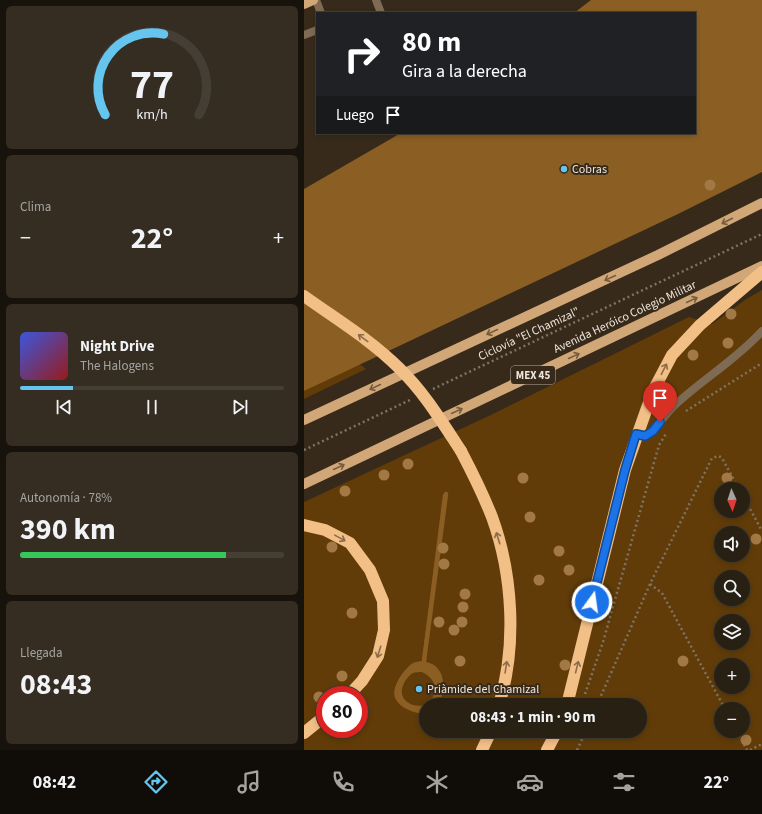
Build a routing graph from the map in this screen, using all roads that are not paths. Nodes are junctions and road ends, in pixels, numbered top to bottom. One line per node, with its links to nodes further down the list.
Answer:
1 (313, 0): 4 (main road)
2 (316, 0): 5 (lane)
3 (376, 0): 6 (lane)
4 (304, 4)
5 (321, 12)
6 (382, 12)
7 (316, 30): 8 (lane)
8 (304, 35)
9 (762, 203): 14 (main road, one-way to 14)
10 (762, 266): 16 (main road, Avenida Heróico Colegio Militar / MEX 45, one-way to 10)
11 (762, 272): 15 (highway, one-way to 11)
12 (304, 296): 19 (highway, one-way to 12, bridge)
13 (762, 331): 15 (lane)
14 (304, 420)
15 (636, 434): 20 (highway, one-way to 15)
16 (304, 484)
17 (304, 525): 18 (highway, one-way to 18)
18 (357, 686)
19 (500, 698)
20 (569, 698)
21 (316, 723): 22 (highway)
22 (304, 733)
23 (488, 738): 25 (highway)
24 (553, 738): 26 (highway)
25 (482, 750)
26 (547, 750)

